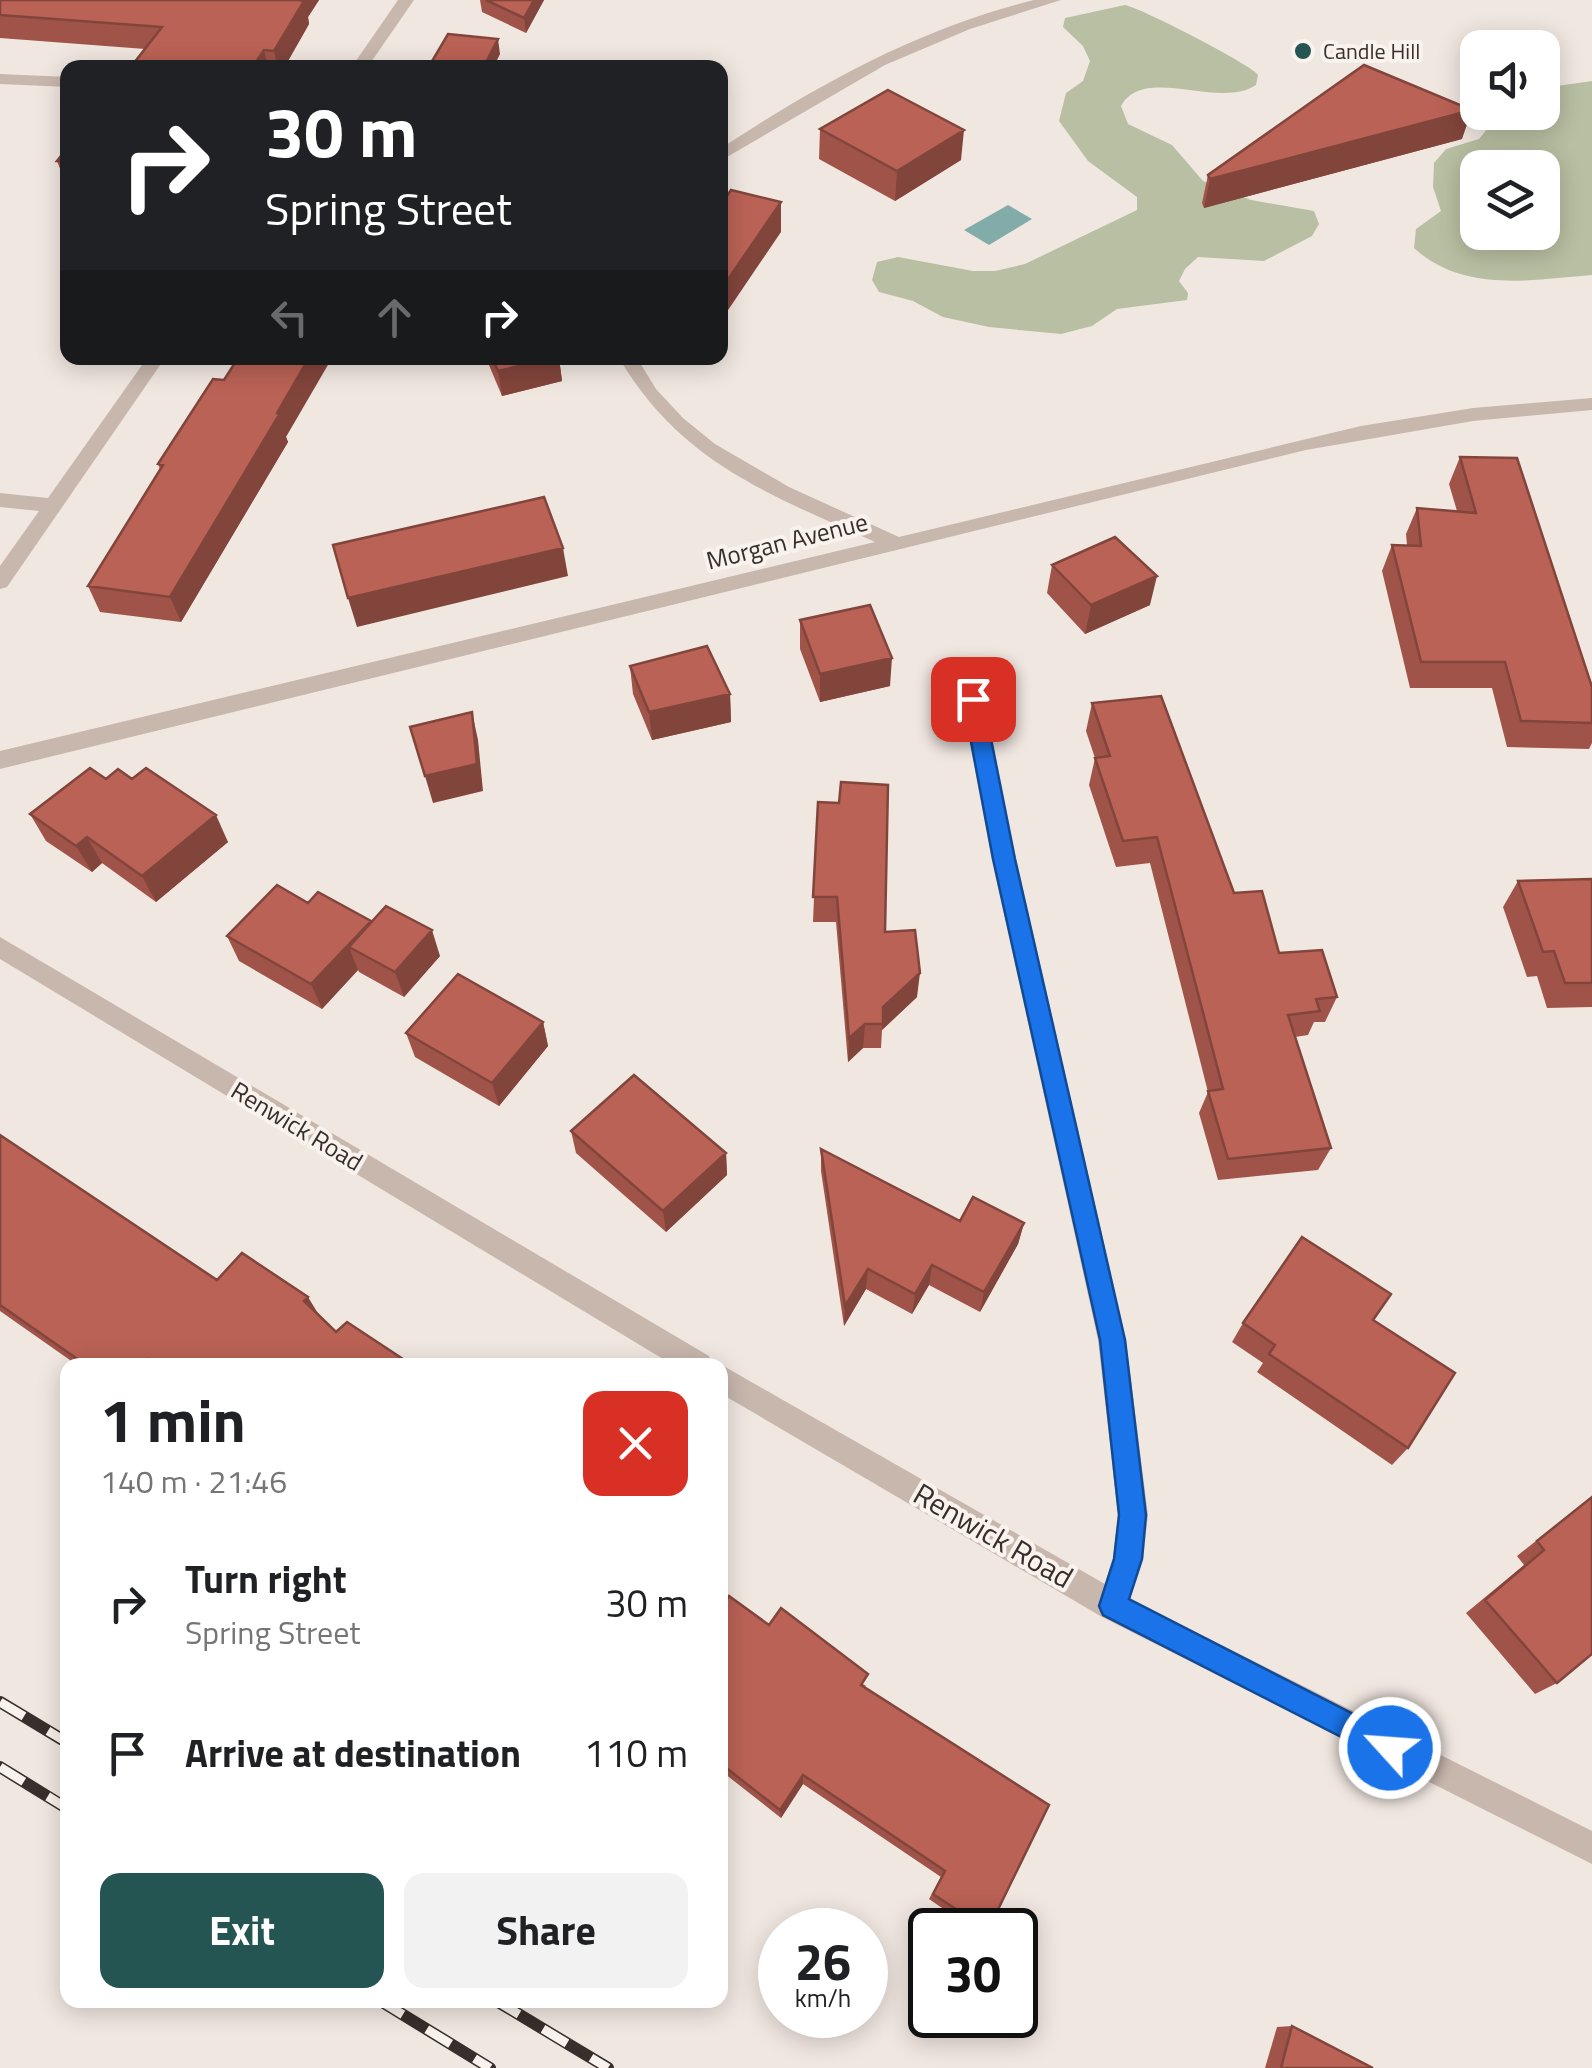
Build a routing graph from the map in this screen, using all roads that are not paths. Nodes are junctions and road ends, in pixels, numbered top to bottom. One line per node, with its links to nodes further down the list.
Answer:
1 (406, 0): 3 (street)
2 (1052, 0): 6 (street)
3 (364, 60)
4 (0, 79): 5 (street)
5 (60, 82)
6 (728, 151)
7 (151, 365): 11 (street)
8 (632, 365): 12 (street)
9 (1591, 406): 12 (street, Morgan Avenue)
10 (0, 500): 11 (street)
11 (52, 505): 13 (street)
12 (894, 542): 15 (street, Morgan Avenue)
13 (0, 582)
14 (973, 699): 19 (street)
15 (0, 760)
16 (0, 947): 17 (street, Renwick Road)
17 (687, 1358)
18 (728, 1383): 19 (street, Renwick Road)
19 (1113, 1606): 20 (street, Renwick Road)
20 (1592, 1848)

